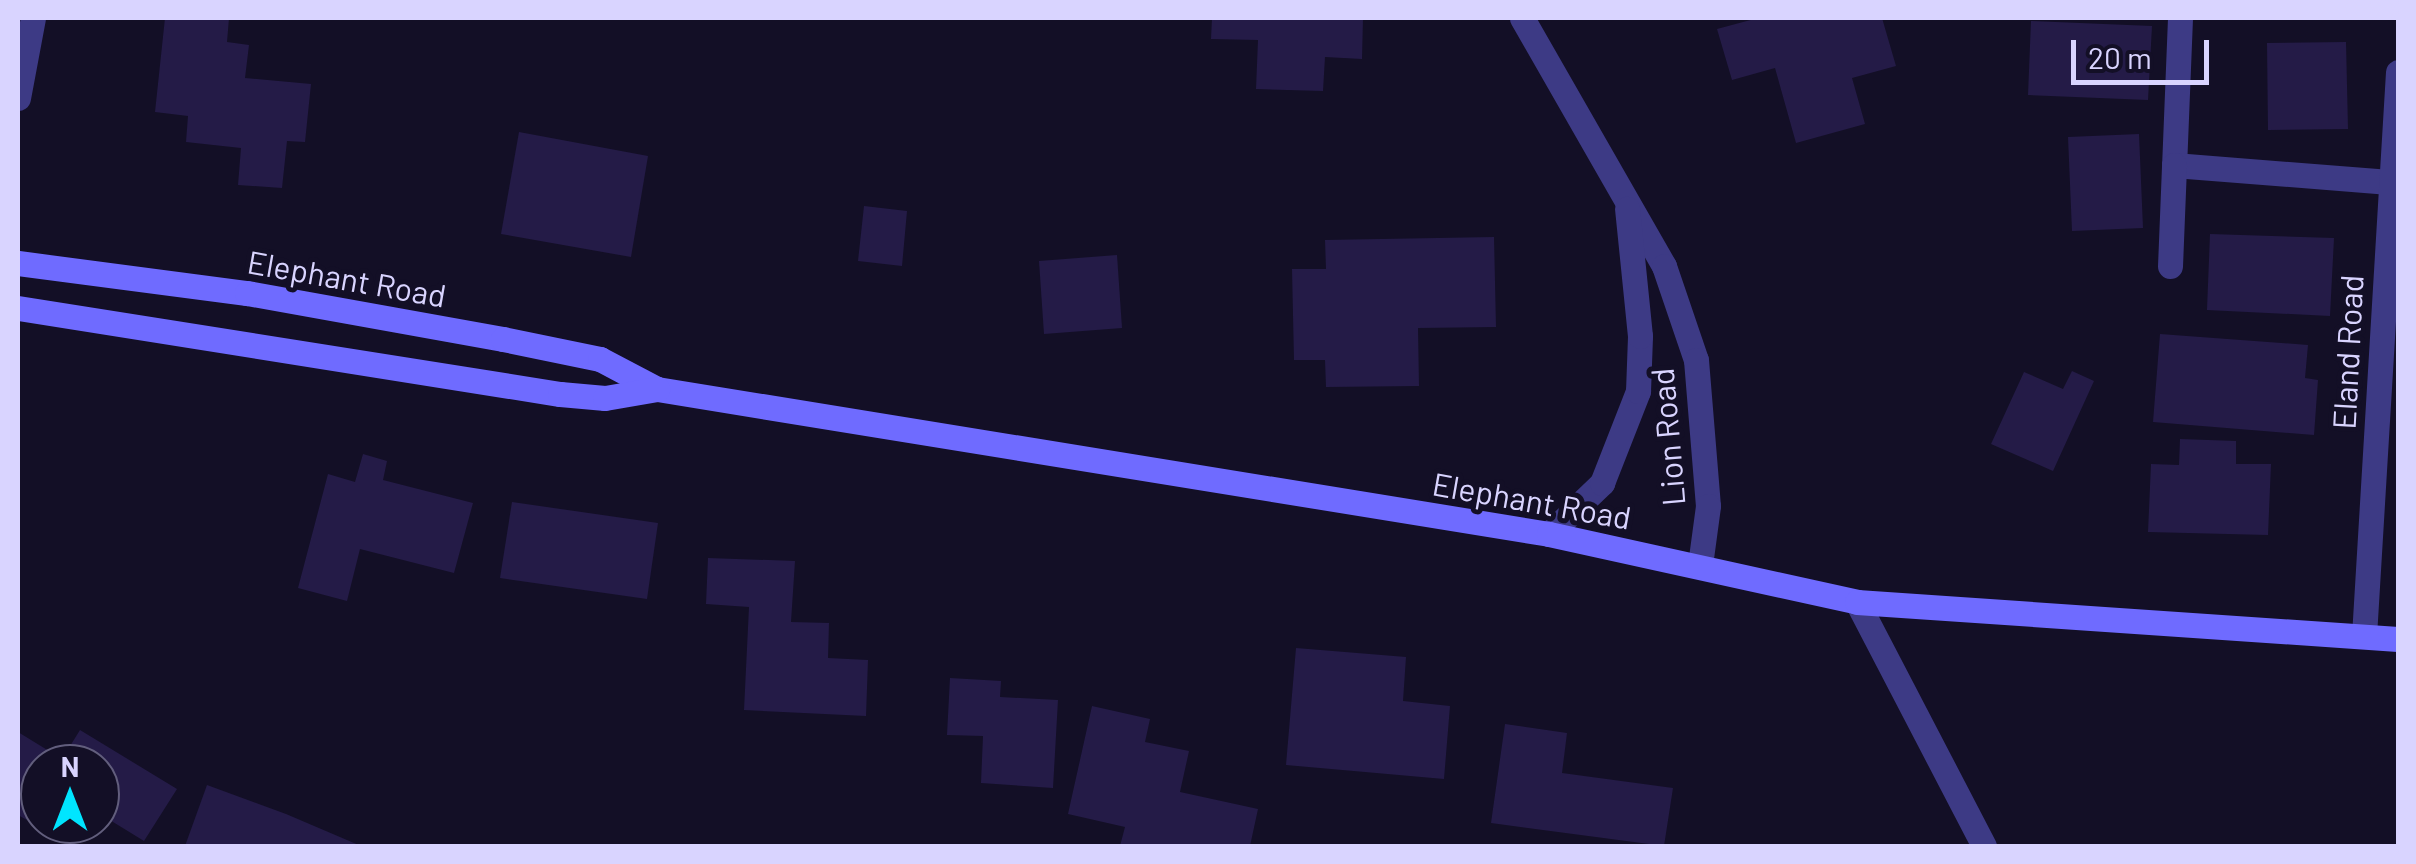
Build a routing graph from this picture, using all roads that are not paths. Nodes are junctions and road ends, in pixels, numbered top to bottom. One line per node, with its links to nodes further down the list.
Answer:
1 (33, 18): 5 (street)
2 (1522, 18): 8 (street, Lion Road)
3 (2180, 18): 6 (street)
4 (2398, 72): 7 (street, Eland Road)
5 (18, 98)
6 (2174, 165): 7 (street); 10 (street)
7 (2390, 182): 18 (street, Eland Road)
8 (1626, 199): 15 (street, Lion Road); 16 (street, Lion Road)
9 (18, 263): 12 (street, Elephant Road)
10 (2170, 266)
11 (18, 308): 13 (street, Elephant Road)
12 (503, 339): 13 (street); 14 (street, Elephant Road)
13 (496, 384): 14 (street, Elephant Road)
14 (657, 389): 15 (street, Elephant Road)
15 (1549, 534): 16 (street, Elephant Road)
16 (1700, 565): 17 (street, Elephant Road)
17 (1857, 602): 18 (street, Elephant Road); 20 (street)
18 (2364, 636): 19 (street, Elephant Road)
19 (2398, 638)
20 (1984, 846)

